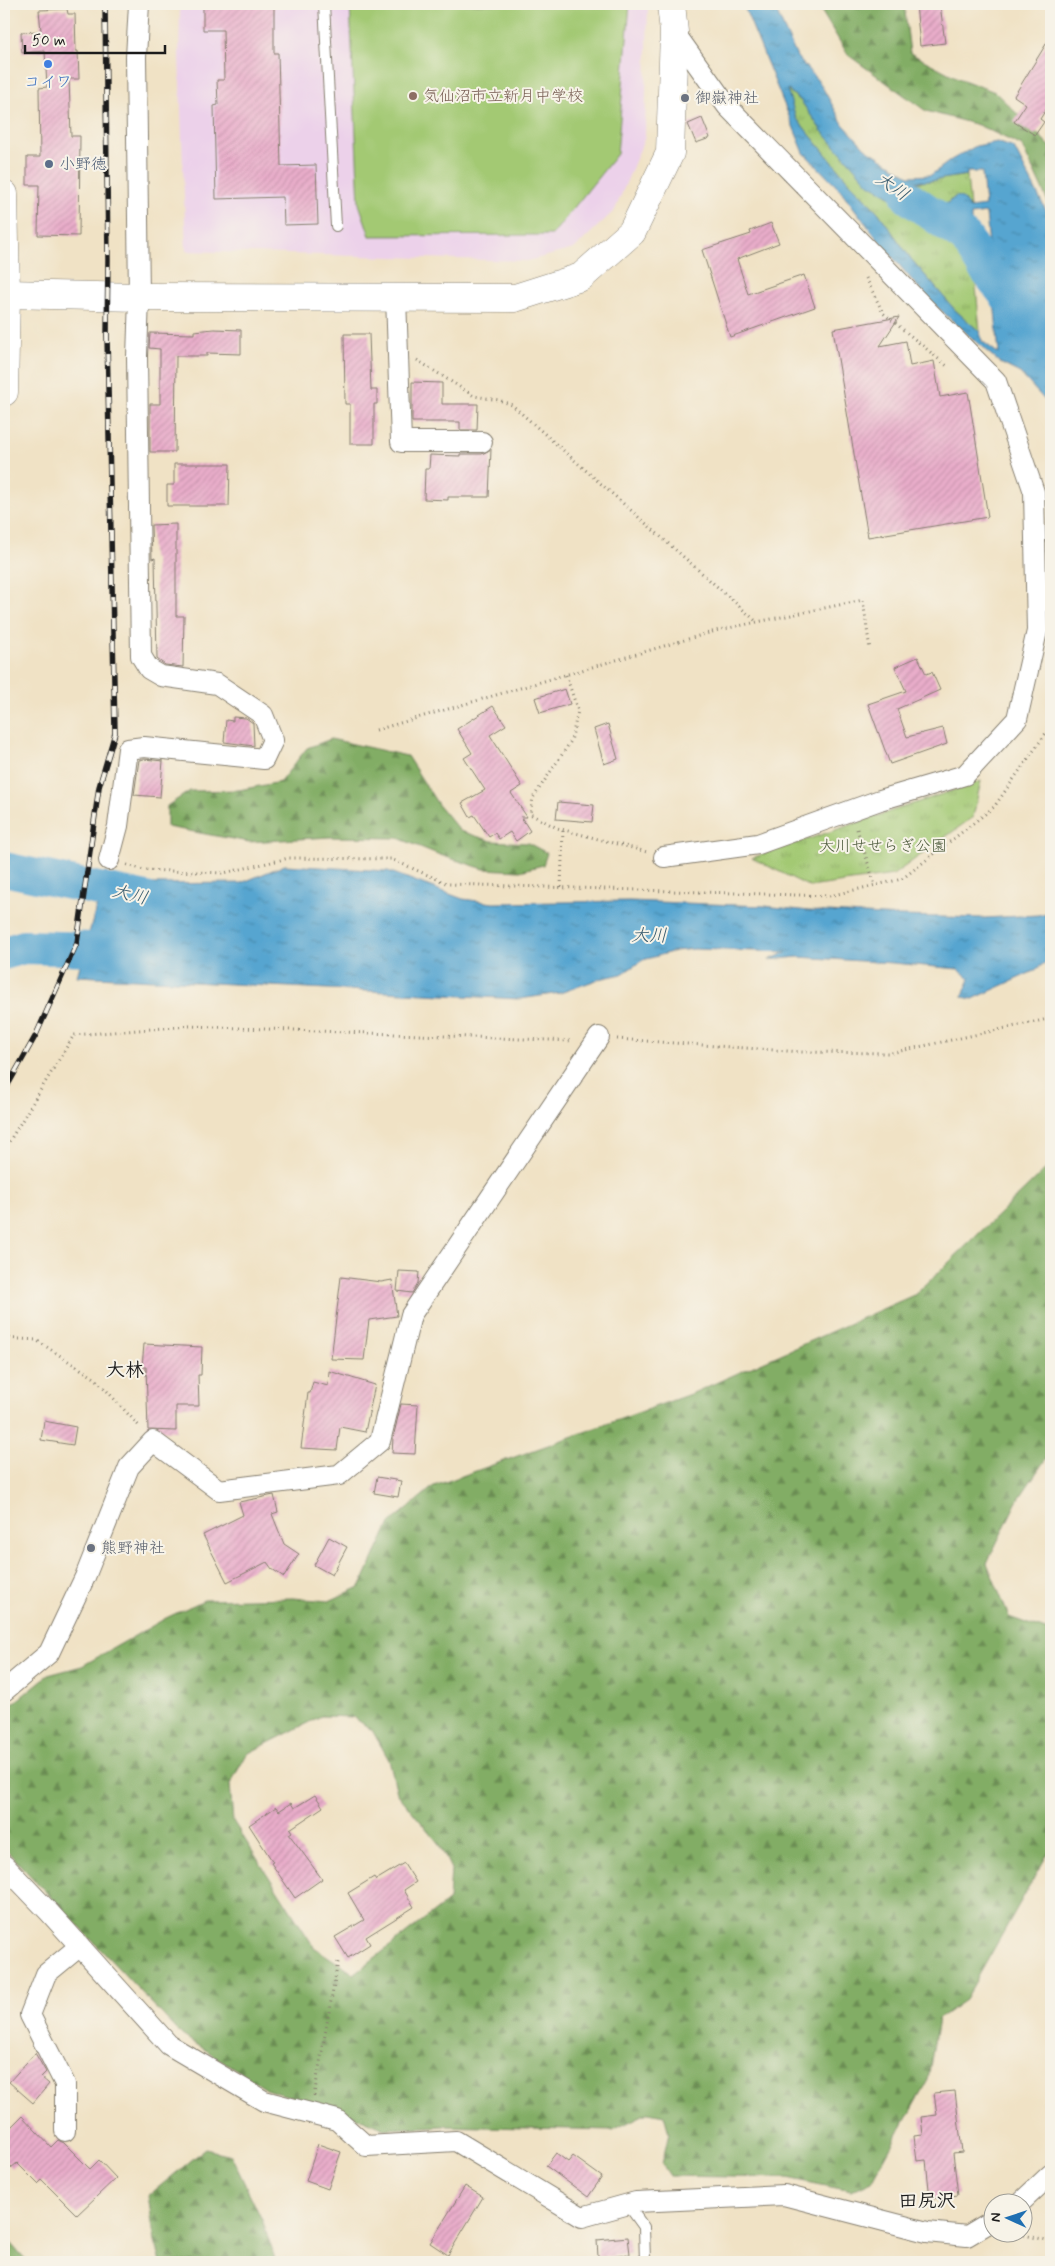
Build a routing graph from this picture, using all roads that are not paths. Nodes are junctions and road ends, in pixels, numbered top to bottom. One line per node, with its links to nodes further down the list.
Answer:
1 (139, 4): 8 (street)
2 (324, 4): 6 (lane)
3 (671, 4): 4 (main road)
4 (674, 32): 9 (main road); 12 (street)
5 (4, 194): 7 (main road)
6 (336, 226)
7 (6, 294): 8 (main road); 10 (main road)
8 (139, 297): 9 (main road); 13 (street)
9 (396, 297): 11 (street)
10 (4, 392)
11 (482, 442)
12 (664, 857)
13 (109, 860)
14 (598, 1040): 15 (street)
15 (4, 1691)
16 (4, 1865): 17 (street)
17 (80, 1946): 18 (street); 21 (street)
18 (65, 2131)
19 (1051, 2174): 20 (street)
20 (1030, 2194)
21 (628, 2205): 22 (street); 23 (lane)
22 (982, 2227)
23 (645, 2262)

